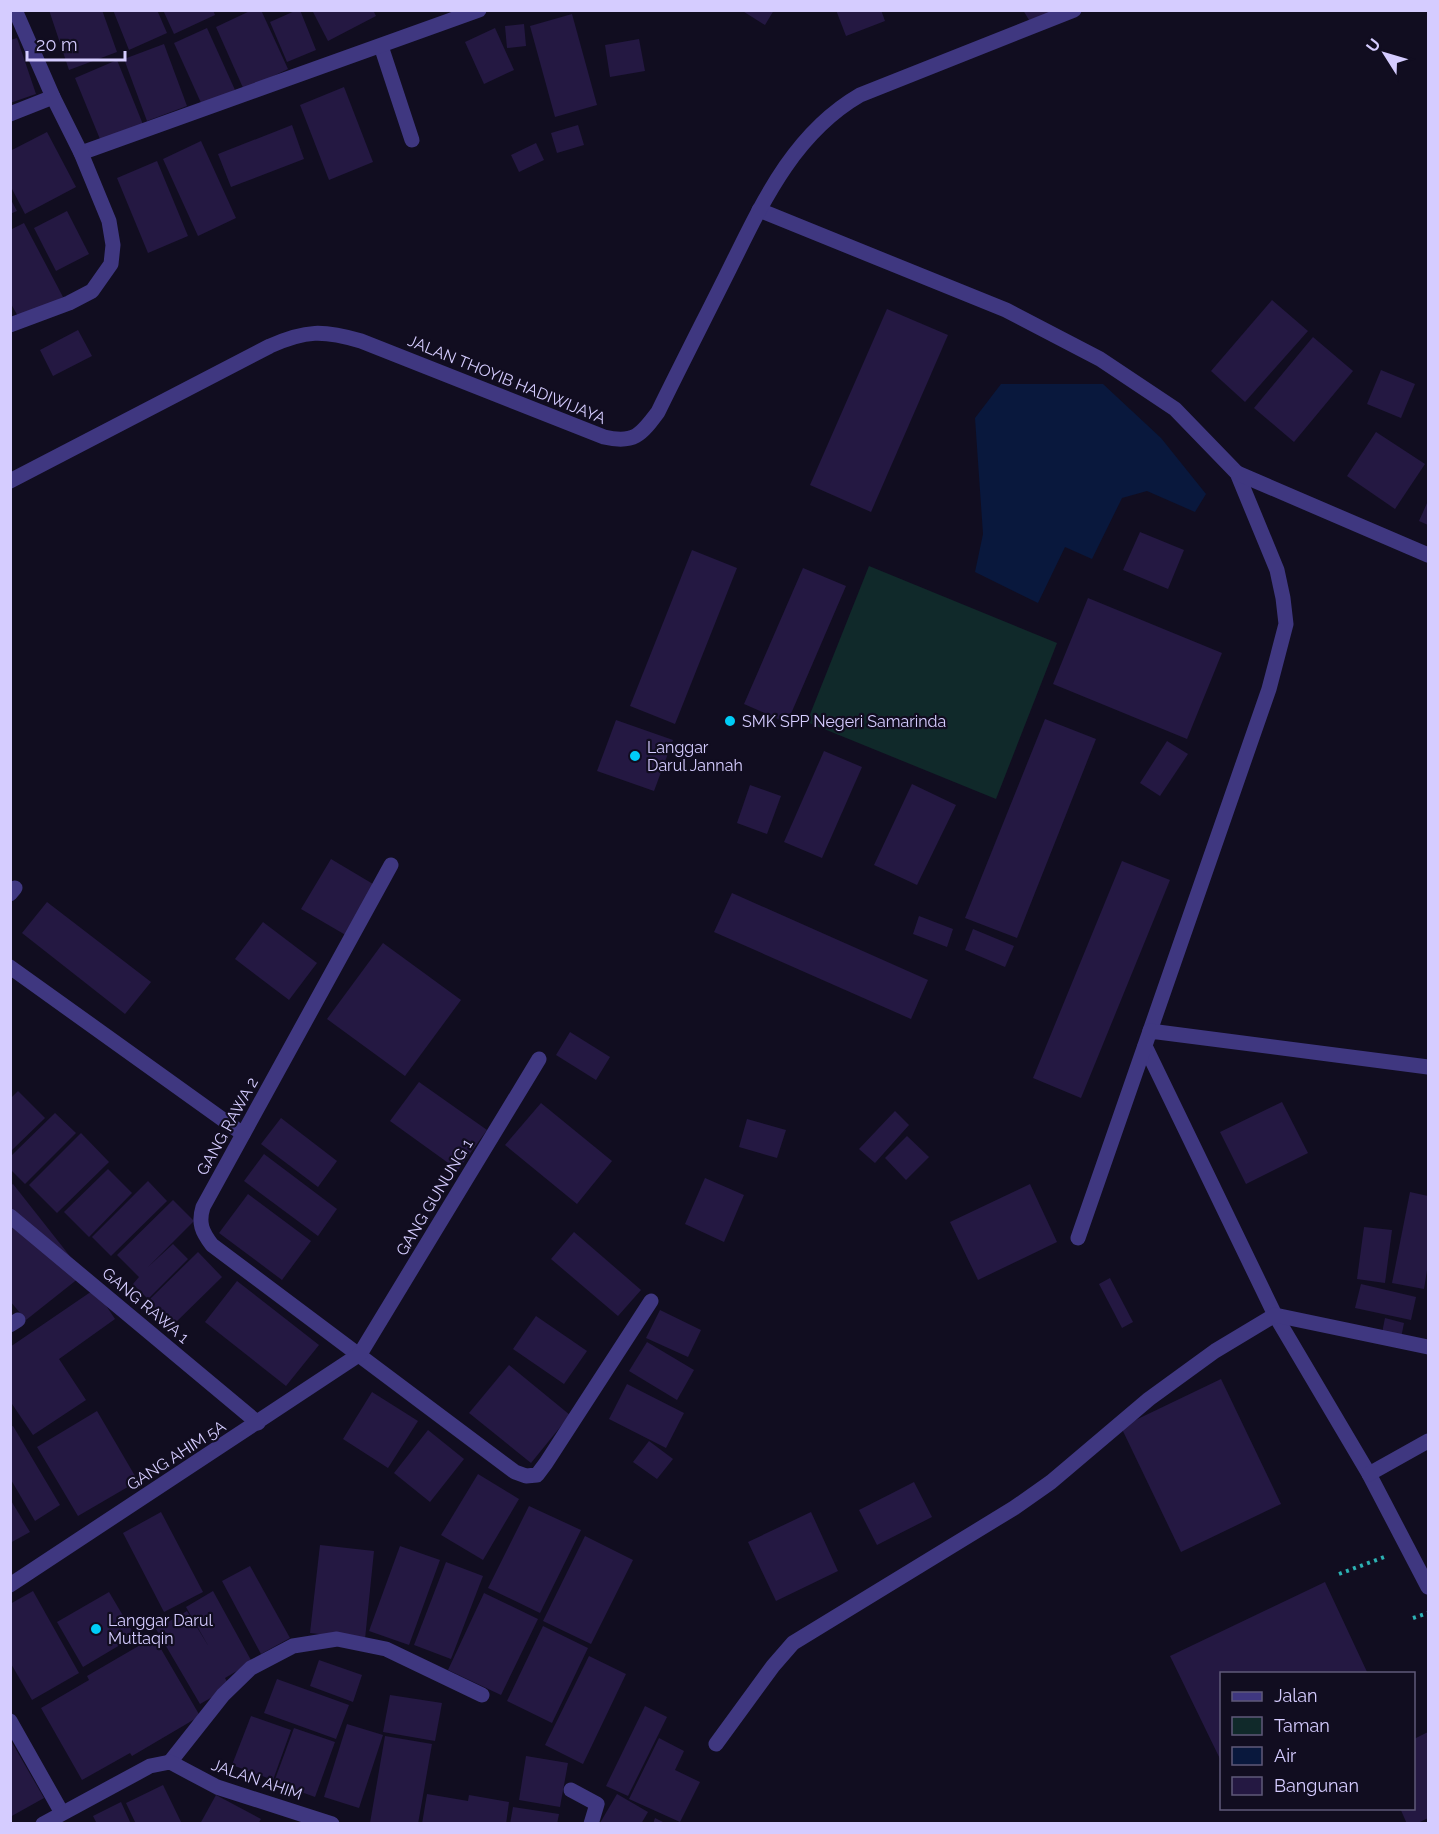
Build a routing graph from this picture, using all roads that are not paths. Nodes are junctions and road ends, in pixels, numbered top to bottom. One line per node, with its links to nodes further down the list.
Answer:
1 (15, 10): 5 (street)
2 (480, 10): 4 (street)
3 (1074, 10): 9 (street, JALAN THOYIB HADIWIJAYA)
4 (381, 46): 7 (street); 8 (street)
5 (53, 97): 6 (street); 8 (street)
6 (10, 114)
7 (412, 140)
8 (81, 153): 10 (street)
9 (759, 210): 11 (street); 12 (street, JALAN THOYIB HADIWIJAYA)
10 (10, 325)
11 (1237, 473): 13 (street); 16 (street)
12 (10, 481)
13 (1428, 555)
14 (391, 865): 20 (street, GANG RAWA 2)
15 (10, 967): 20 (street)
16 (1150, 1031): 17 (street); 19 (street)
17 (1145, 1046): 22 (street); 24 (street)
18 (539, 1059): 26 (street, GANG GUNUNG 1)
19 (1428, 1067)
20 (243, 1134): 26 (street, GANG RAWA 2)
21 (10, 1216): 27 (street, GANG RAWA 1)
22 (1078, 1238)
23 (651, 1301): 26 (street, GANG RAWA 2)
24 (1275, 1315): 25 (street); 29 (street); 34 (street)
25 (1428, 1347)
26 (360, 1354): 27 (street, GANG AHIM 5A)
27 (258, 1423): 30 (street, GANG AHIM 5A)
28 (1428, 1441): 29 (street)
29 (1369, 1474): 31 (street)
30 (10, 1586)
31 (1428, 1587)
32 (482, 1695): 35 (street)
33 (10, 1721): 37 (street)
34 (716, 1744)
35 (170, 1762): 37 (street); 39 (street, JALAN AHIM)
36 (571, 1790): 40 (street)
37 (62, 1814): 38 (street)
38 (43, 1824)
39 (332, 1824)
40 (591, 1824)

